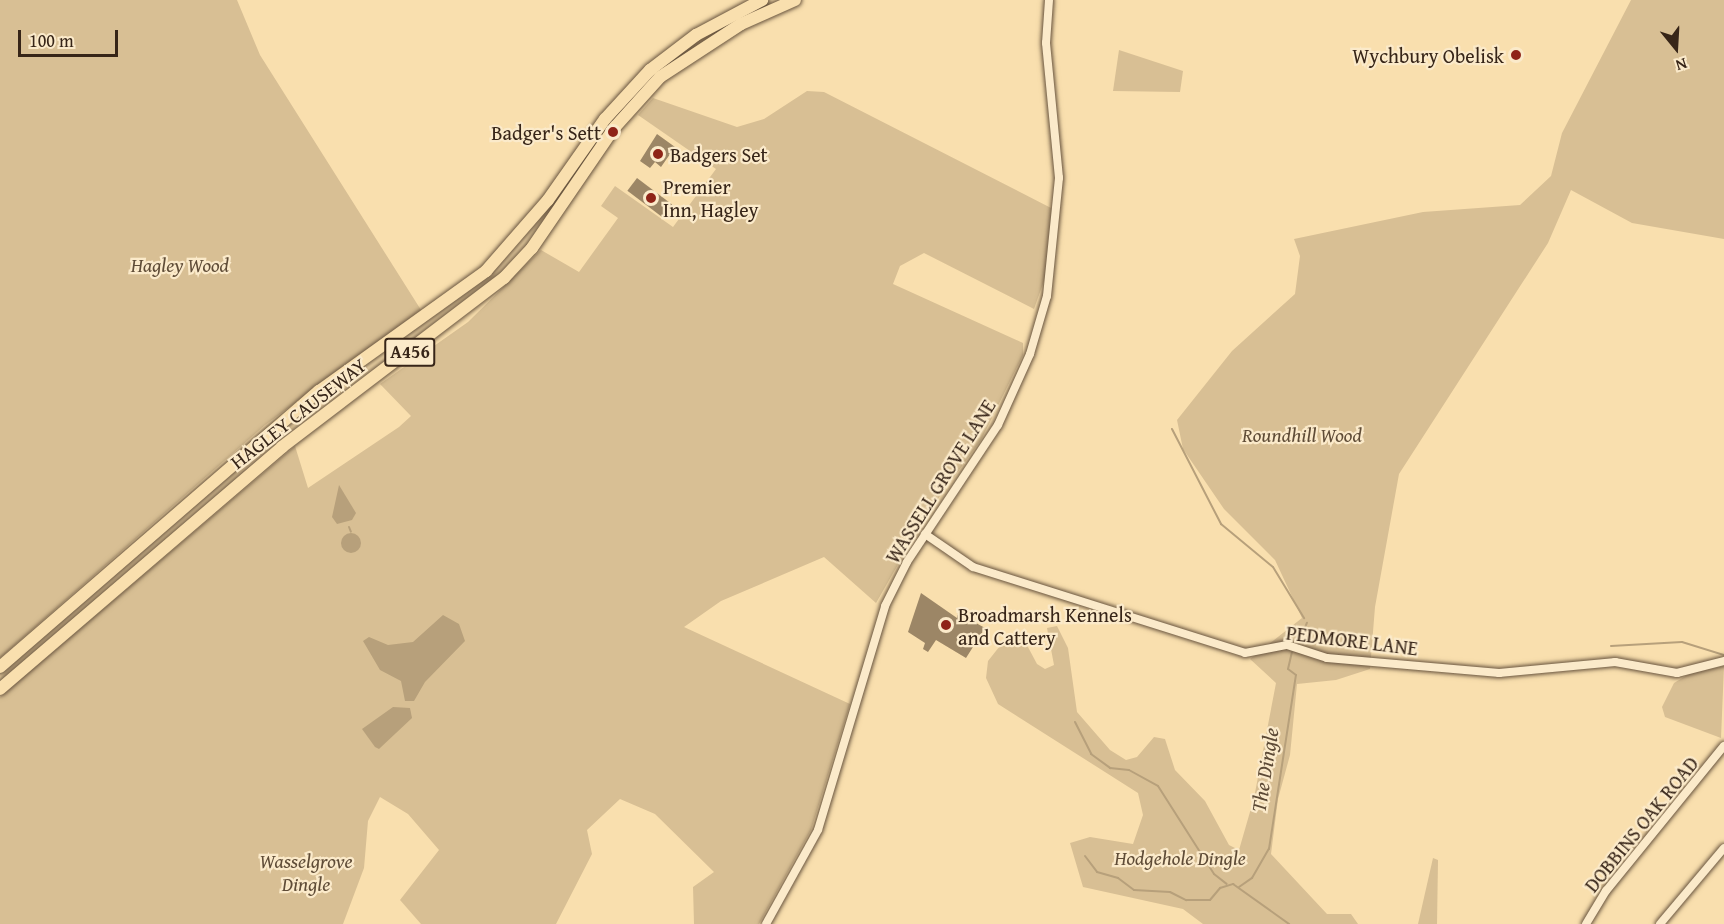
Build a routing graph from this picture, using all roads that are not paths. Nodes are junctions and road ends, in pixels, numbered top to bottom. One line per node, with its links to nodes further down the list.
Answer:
1 (762, 0): 6 (highway, HAGLEY CAUSEWAY / A456)
2 (795, 0): 7 (highway, HAGLEY CAUSEWAY / A456)
3 (1049, 0): 4 (street, WASSELL GROVE LANE)
4 (925, 534): 5 (street, PEDMORE LANE); 10 (street, WASSELL GROVE LANE)
5 (1724, 661)
6 (0, 667)
7 (0, 690)
8 (1724, 746): 11 (street, DOBBINS OAK ROAD)
9 (1724, 848): 12 (street)
10 (766, 924)
11 (1586, 924)
12 (1660, 924)

